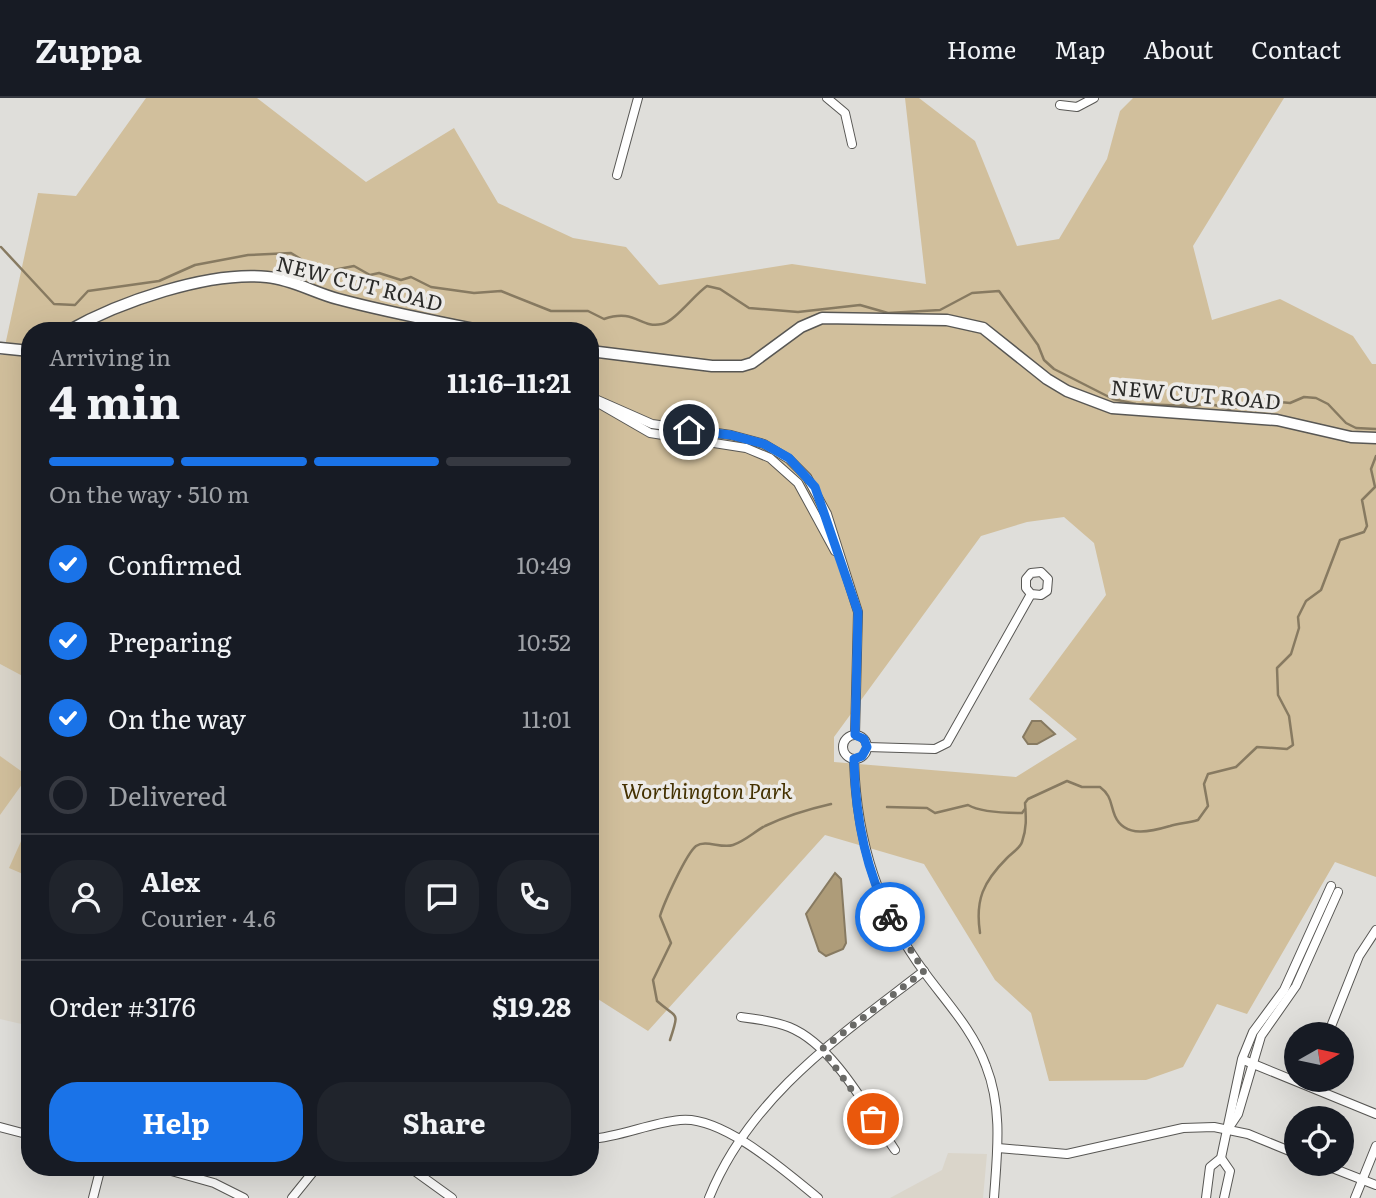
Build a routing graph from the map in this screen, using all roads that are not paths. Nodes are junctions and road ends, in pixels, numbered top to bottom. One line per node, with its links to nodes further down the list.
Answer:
1 (638, 98): 6 (street)
2 (827, 98): 5 (street)
3 (1094, 98): 4 (street)
4 (1060, 105)
5 (852, 144)
6 (617, 175)
7 (85, 322): 8 (street, NEW CUT ROAD)
8 (442, 322)
9 (0, 348): 10 (street)
10 (21, 350)
11 (599, 352): 13 (street, NEW CUT ROAD)
12 (599, 400): 15 (street)
13 (1376, 438)
14 (1031, 594): 16 (street)
15 (855, 735): 16 (street); 17 (street)
16 (867, 747): 17 (street)
17 (854, 759): 21 (street)
18 (1334, 889): 25 (street)
19 (1376, 930): 20 (street)
20 (1373, 941): 23 (street)
21 (924, 971): 24 (street); 35 (street)
22 (741, 1017): 24 (street)
23 (1334, 1022)
24 (822, 1049): 33 (street); 37 (street)
25 (1246, 1061): 26 (street); 30 (street)
26 (1284, 1074)
27 (1328, 1092): 28 (street)
28 (1376, 1114)
29 (0, 1127): 31 (street)
30 (1228, 1129): 35 (street); 36 (street); 38 (street)
31 (21, 1133)
32 (599, 1137): 33 (street)
33 (739, 1140): 50 (street); 51 (street)
34 (1376, 1146): 44 (street)
35 (998, 1148): 52 (street)
36 (1284, 1149)
37 (895, 1150)
38 (1221, 1158): 53 (street); 54 (street)
39 (99, 1176): 46 (street)
40 (191, 1176): 47 (street)
41 (310, 1176): 48 (street)
42 (422, 1176): 49 (street)
43 (1352, 1176): 44 (street)
44 (1362, 1180): 45 (street); 55 (street)
45 (1376, 1185)
46 (93, 1198)
47 (244, 1198)
48 (292, 1198)
49 (452, 1198)
50 (709, 1198)
51 (818, 1198)
52 (993, 1198)
53 (1206, 1198)
54 (1224, 1198)
55 (1355, 1198)

